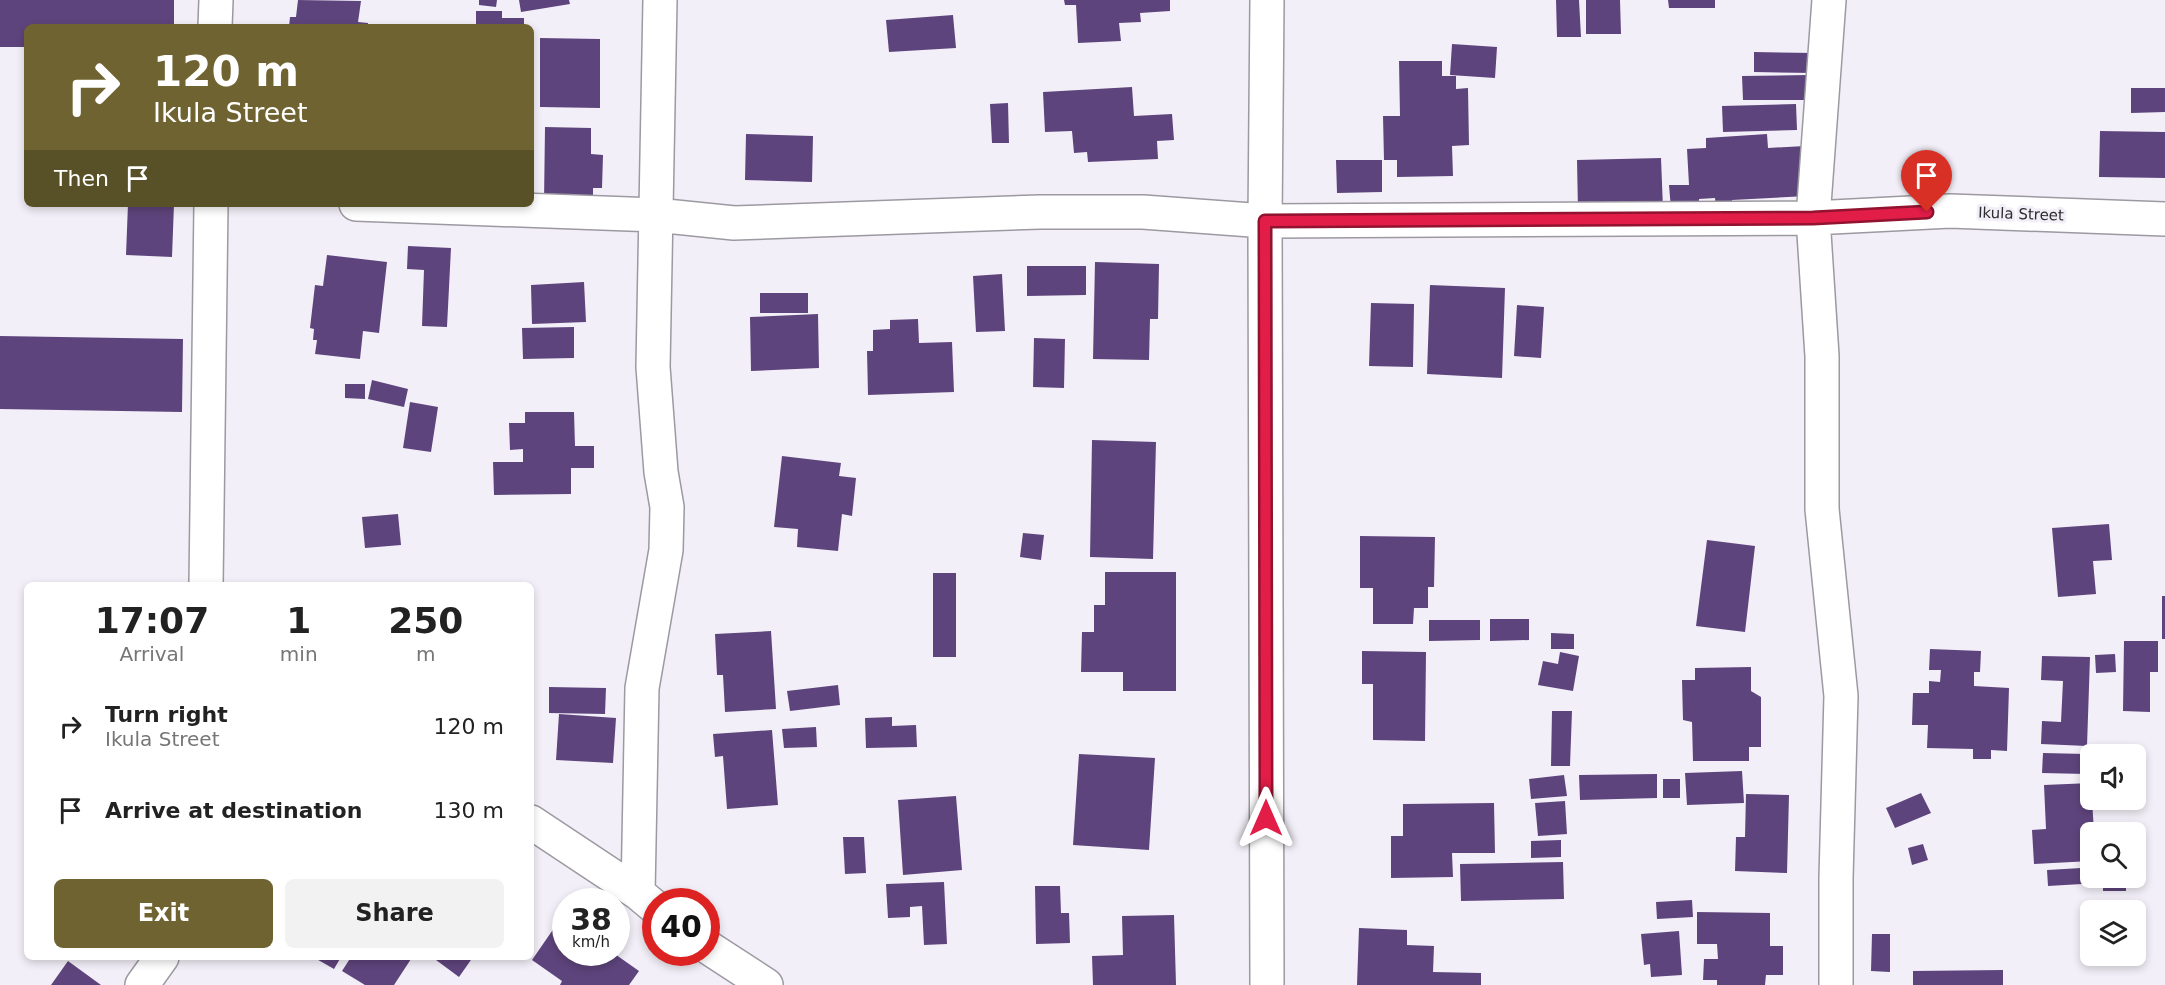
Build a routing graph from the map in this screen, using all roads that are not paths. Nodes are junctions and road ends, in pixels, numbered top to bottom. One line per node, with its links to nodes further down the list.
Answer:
1 (216, 0): 5 (street)
2 (660, 0): 8 (street)
3 (1267, 0): 11 (street)
4 (1829, 0): 9 (street)
5 (215, 24)
6 (211, 207): 12 (street)
7 (394, 207): 8 (street, Ikula Street)
8 (656, 215): 11 (street, Ikula Street); 14 (street)
9 (1813, 218): 10 (street, Ikula Street); 11 (street, Ikula Street); 21 (street)
10 (2165, 219)
11 (1265, 221): 20 (street)
12 (206, 582)
13 (534, 824): 15 (street)
14 (647, 888)
15 (642, 897)
16 (720, 955): 19 (street)
17 (160, 960): 18 (street)
18 (142, 985)
19 (766, 985)
20 (1267, 985)
21 (1836, 985)

